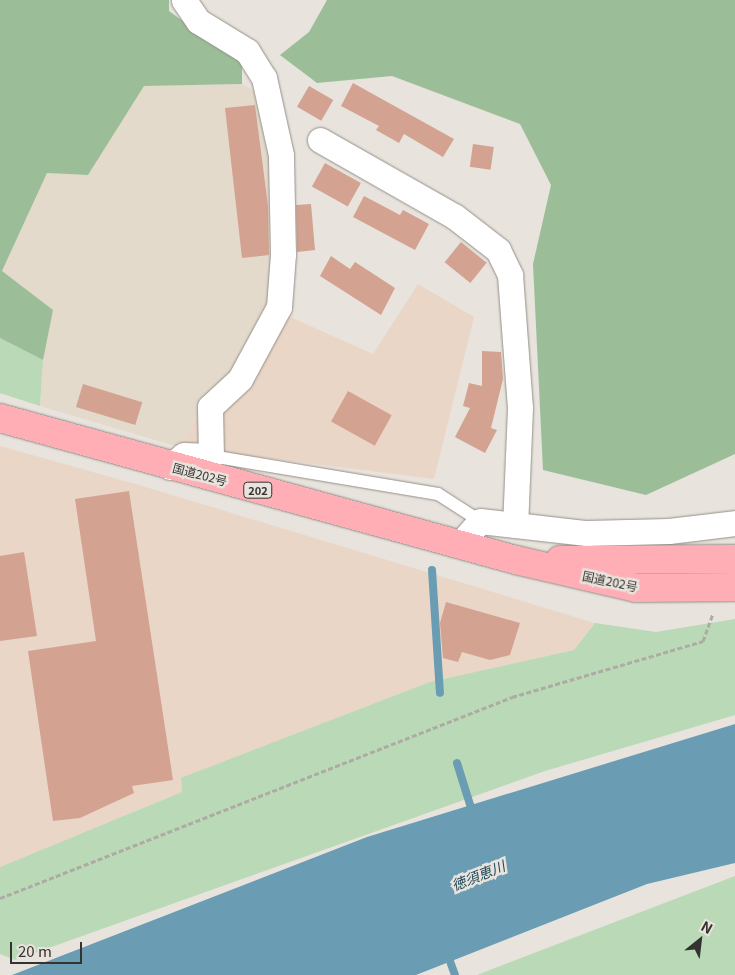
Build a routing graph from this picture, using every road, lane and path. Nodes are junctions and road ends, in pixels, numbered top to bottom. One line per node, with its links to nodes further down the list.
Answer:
1 (184, 0): 4 (street)
2 (320, 140): 8 (street)
3 (0, 418): 5 (highway, 国道202号 / 202)
4 (211, 456): 5 (street); 6 (lane)
5 (170, 467): 9 (highway, 国道202号 / 202)
6 (480, 521): 8 (street); 9 (street)
7 (735, 523): 8 (street)
8 (515, 525)
9 (460, 544): 11 (highway, 国道202号 / 202)
10 (735, 559): 11 (highway, 国道202号 / 202)
11 (516, 560): 12 (highway, 国道202号 / 202)
12 (729, 587): 13 (path)
13 (0, 898)

